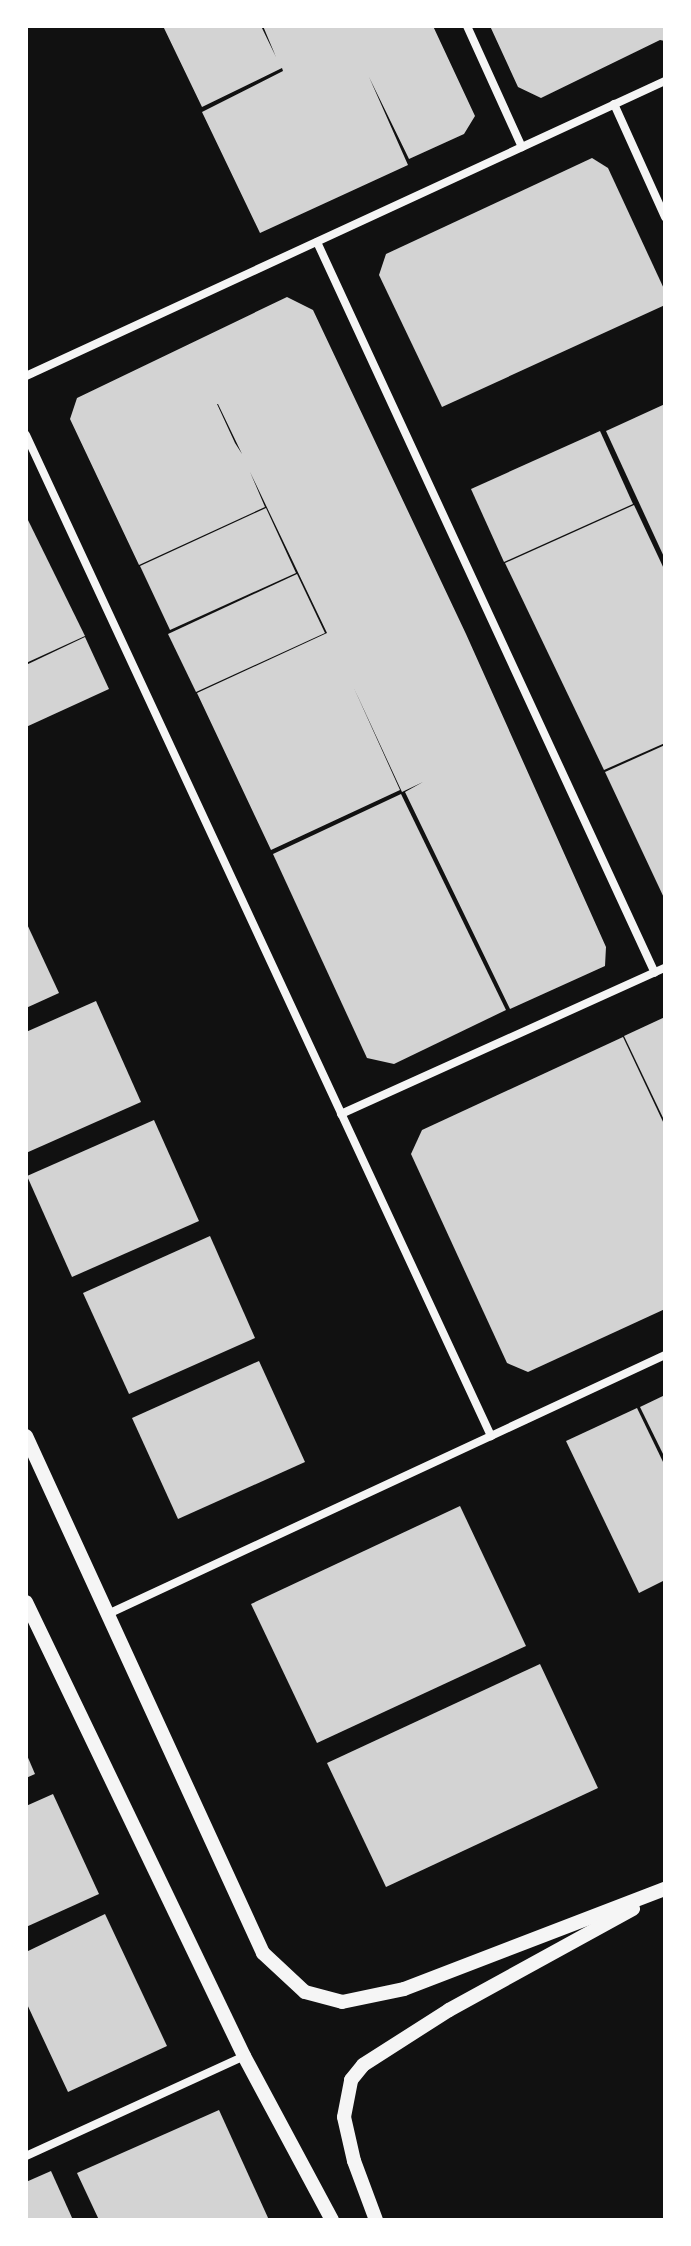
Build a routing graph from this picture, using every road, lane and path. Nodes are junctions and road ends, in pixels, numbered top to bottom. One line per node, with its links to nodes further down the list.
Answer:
1 (467, 26): 4 (street)
2 (665, 81): 3 (street)
3 (614, 104): 4 (street); 5 (street)
4 (522, 147): 6 (street)
5 (665, 217)
6 (317, 242): 7 (street); 10 (street)
7 (26, 376)
8 (26, 435): 11 (street)
9 (665, 968): 10 (street)
10 (655, 973): 11 (street)
11 (341, 1114): 14 (street)
12 (665, 1355): 14 (street)
13 (26, 1436): 16 (street)
14 (491, 1436): 16 (street)
15 (26, 1602): 18 (street)
16 (108, 1614): 17 (street)
17 (665, 1890): 21 (street)
18 (244, 2056): 19 (street); 20 (street)
19 (26, 2156)
20 (332, 2220)
21 (376, 2220)

